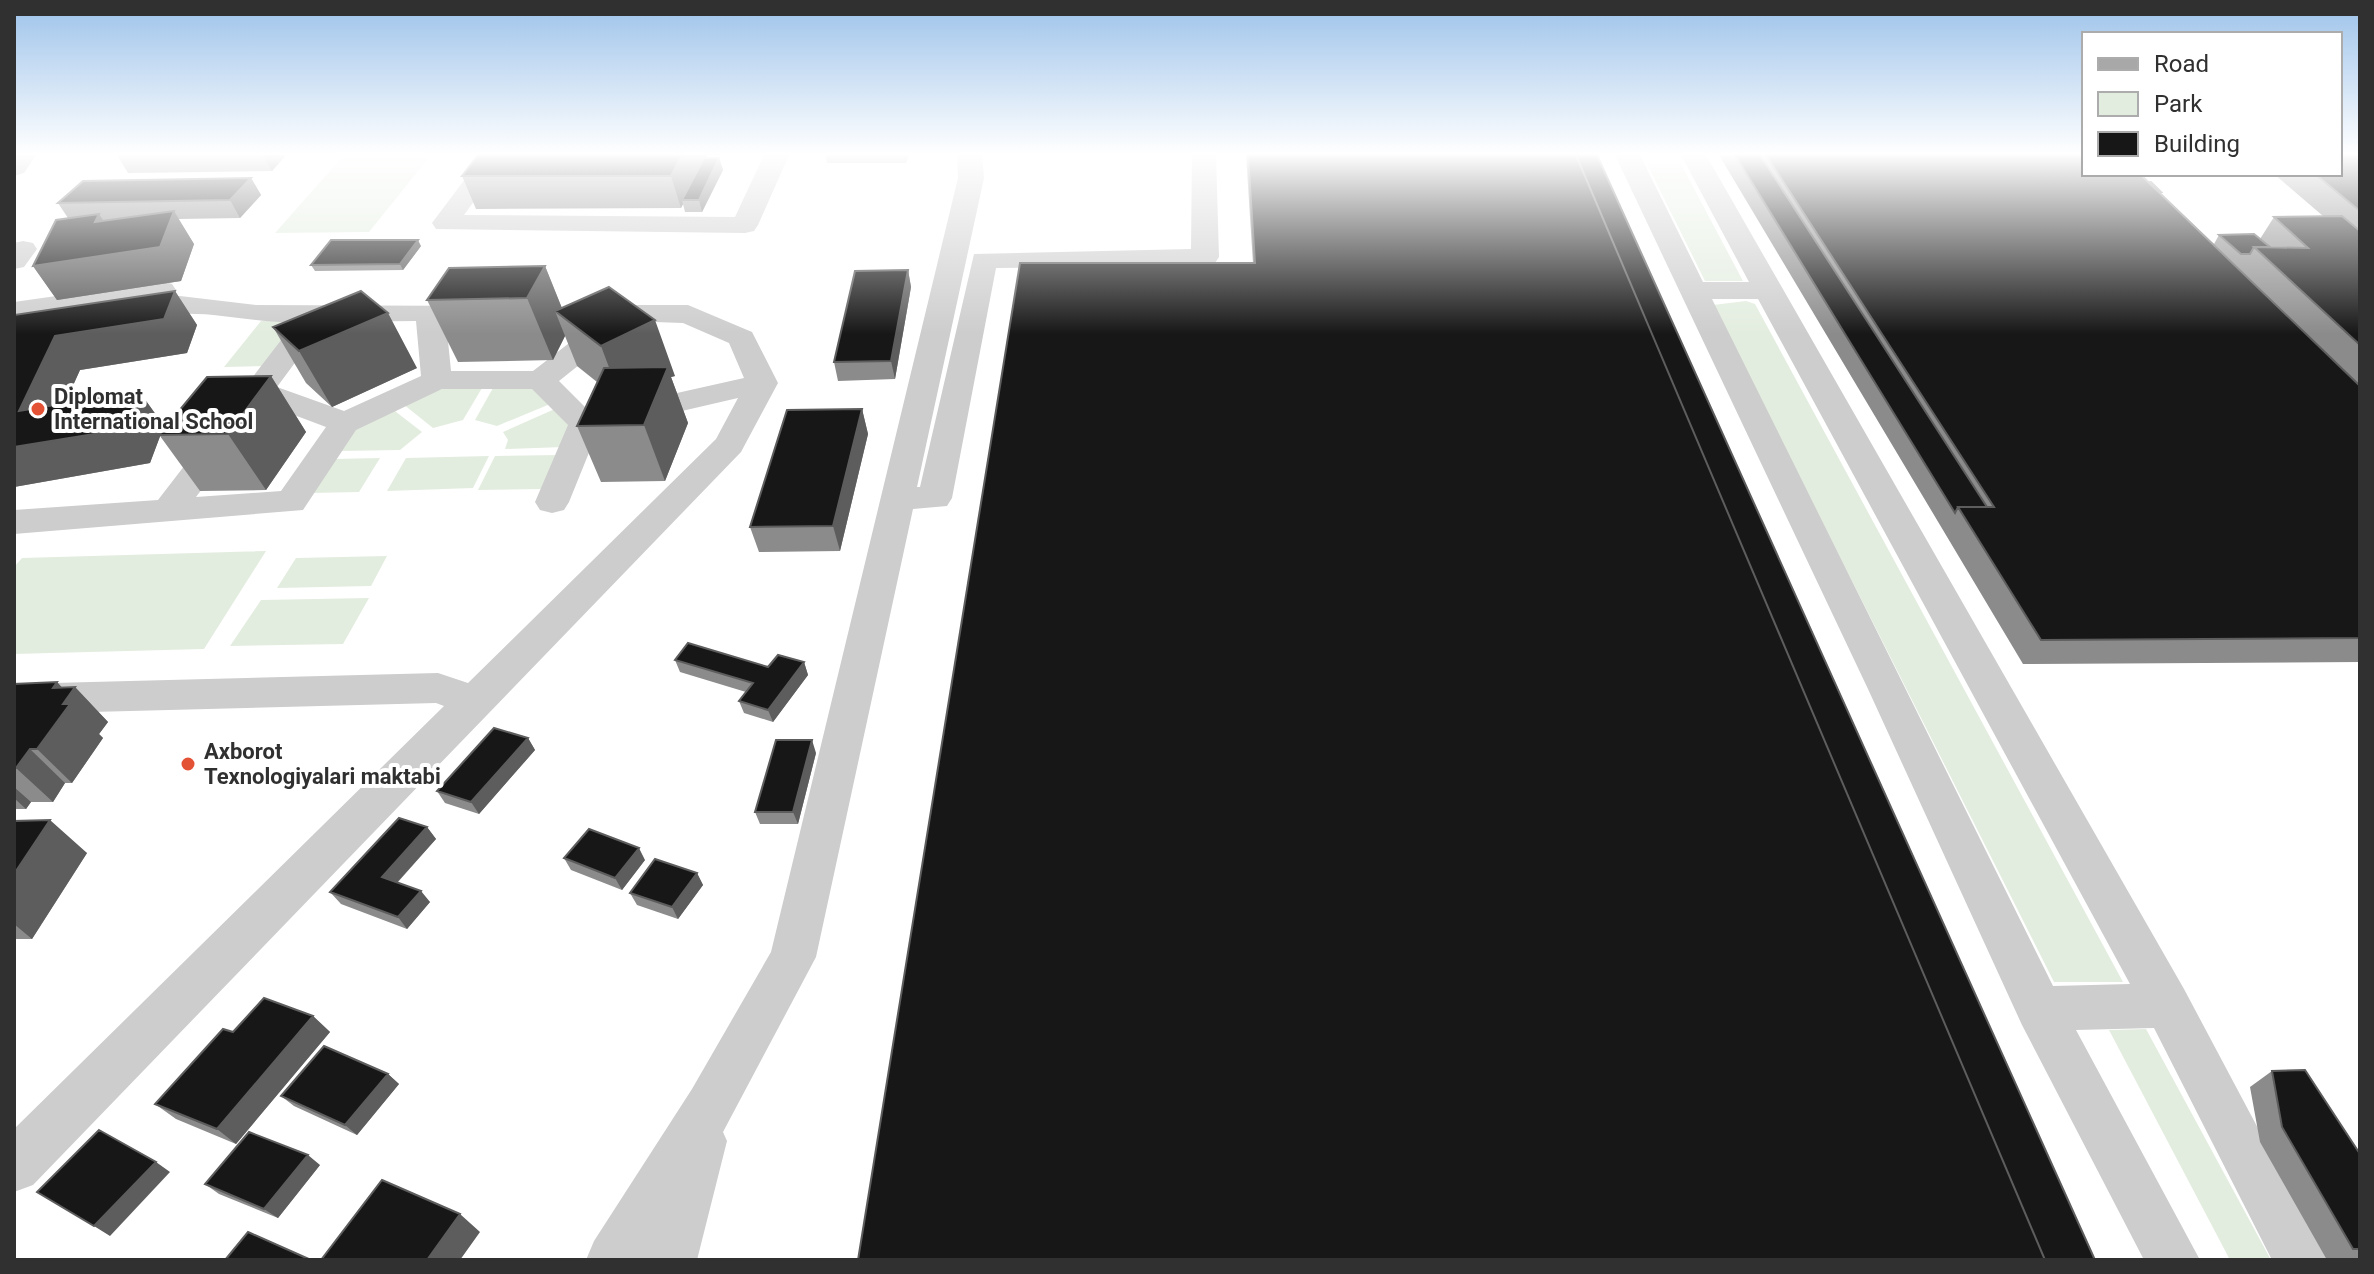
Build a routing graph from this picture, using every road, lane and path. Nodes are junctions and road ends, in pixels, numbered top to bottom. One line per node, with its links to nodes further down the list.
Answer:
1 (451, 214): 2 (lane)
2 (750, 214)
3 (963, 214): 21 (lane)
4 (1205, 214): 21 (lane)
5 (1656, 214): 9 (lane)
6 (1726, 214): 8 (lane)
7 (185, 287): 10 (lane)
8 (1769, 290): 9 (lane); 27 (lane)
9 (1694, 291): 28 (lane)
10 (14, 311)
11 (629, 311): 12 (lane); 16 (lane); 17 (lane)
12 (430, 312): 13 (lane); 15 (lane)
13 (317, 313): 14 (lane); 18 (lane)
14 (14, 332)
15 (437, 380): 16 (lane); 19 (lane)
16 (540, 380): 20 (lane)
17 (762, 383): 20 (lane); 26 (lane)
18 (259, 391): 19 (lane); 23 (lane)
19 (345, 423): 23 (lane)
20 (585, 423): 22 (lane)
21 (898, 498): 29 (lane)
22 (552, 502)
23 (167, 512): 24 (lane)
24 (14, 522)
25 (14, 699): 26 (lane)
26 (473, 701): 30 (lane)
27 (2167, 1005): 28 (lane); 34 (lane)
28 (2039, 1009): 33 (lane)
29 (710, 1107): 31 (lane); 32 (lane)
30 (14, 1166)
31 (613, 1260)
32 (670, 1260)
33 (2173, 1260)
34 (2301, 1260)

